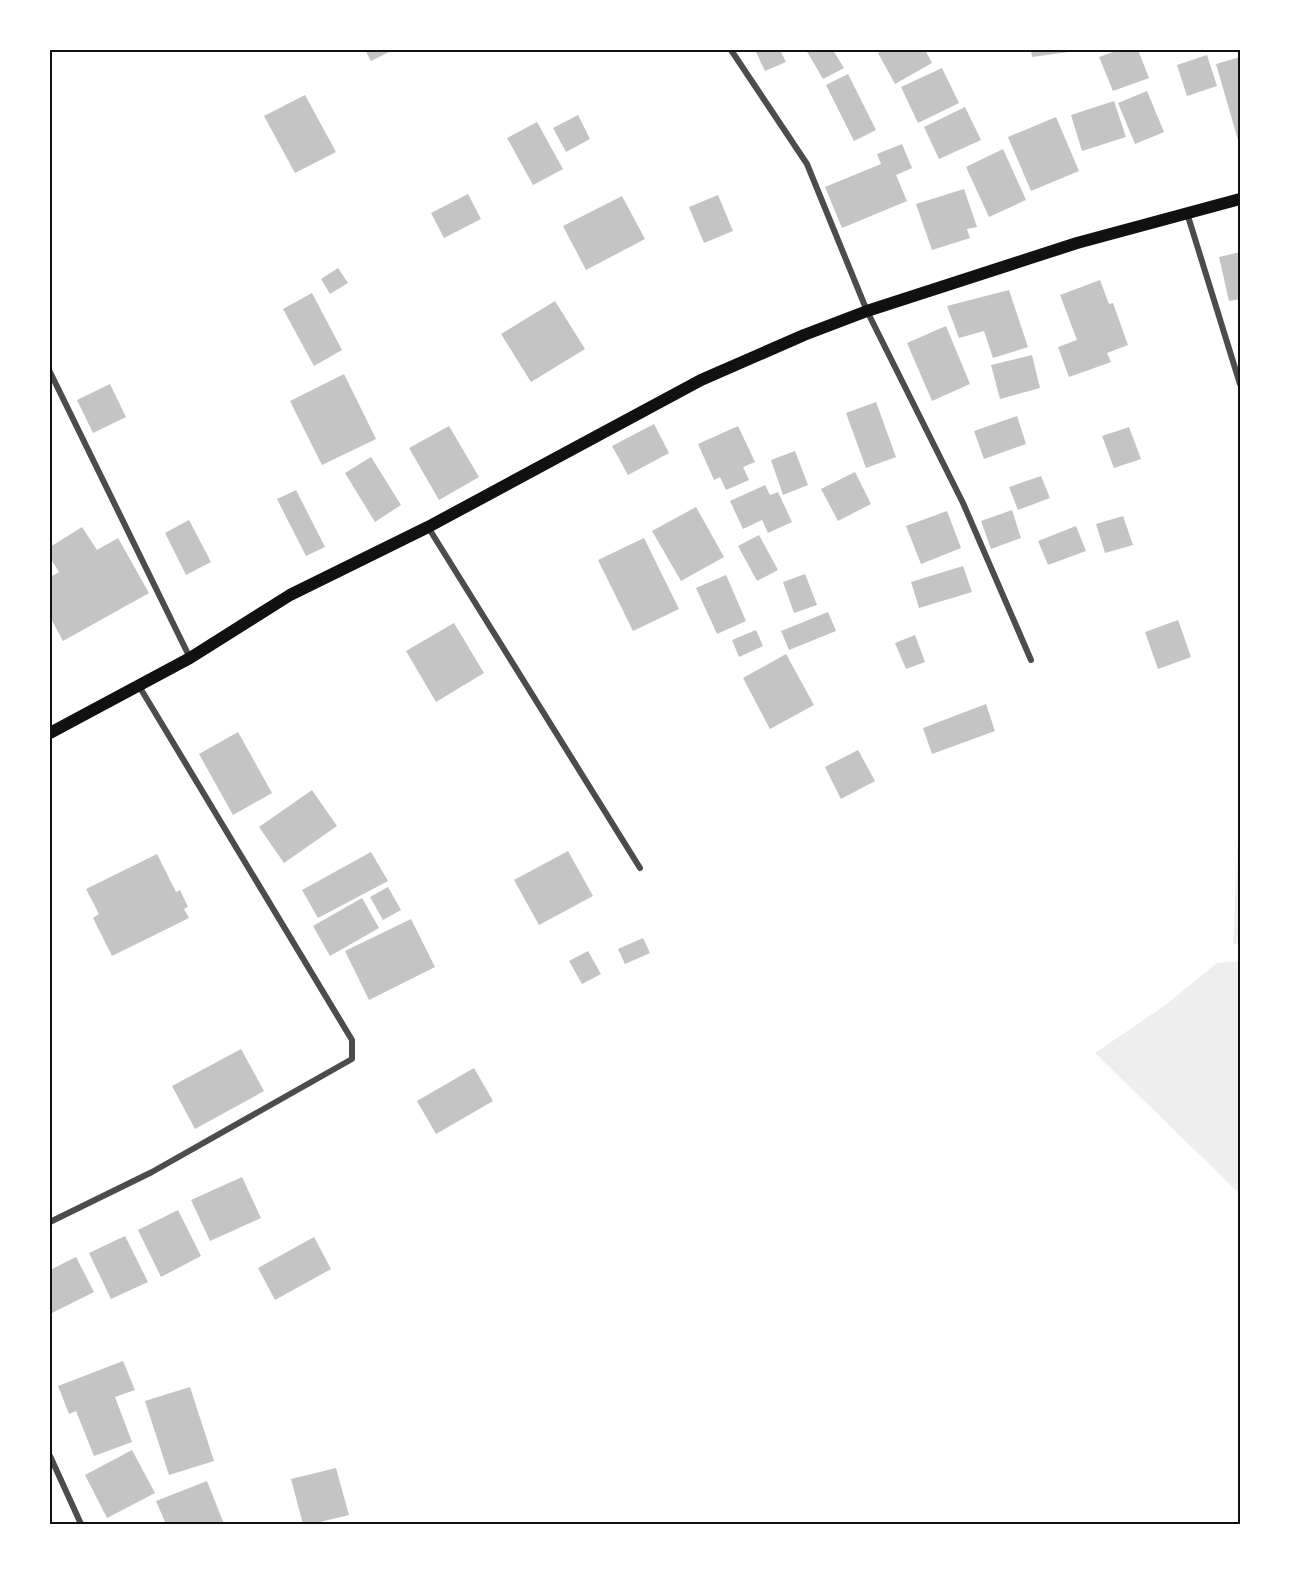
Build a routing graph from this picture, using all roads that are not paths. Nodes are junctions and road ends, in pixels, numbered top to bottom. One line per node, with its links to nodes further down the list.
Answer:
1 (731, 50): 4 (street)
2 (1240, 199): 3 (main road)
3 (1187, 213): 4 (main road); 6 (street)
4 (867, 311): 7 (main road); 9 (street)
5 (50, 372): 8 (street)
6 (1240, 384)
7 (428, 527): 8 (main road); 12 (street)
8 (190, 658): 10 (main road)
9 (1031, 660)
10 (139, 686): 11 (main road); 13 (street)
11 (50, 733)
12 (640, 868)
13 (50, 1222)
14 (50, 1456): 15 (street)
15 (81, 1524)

